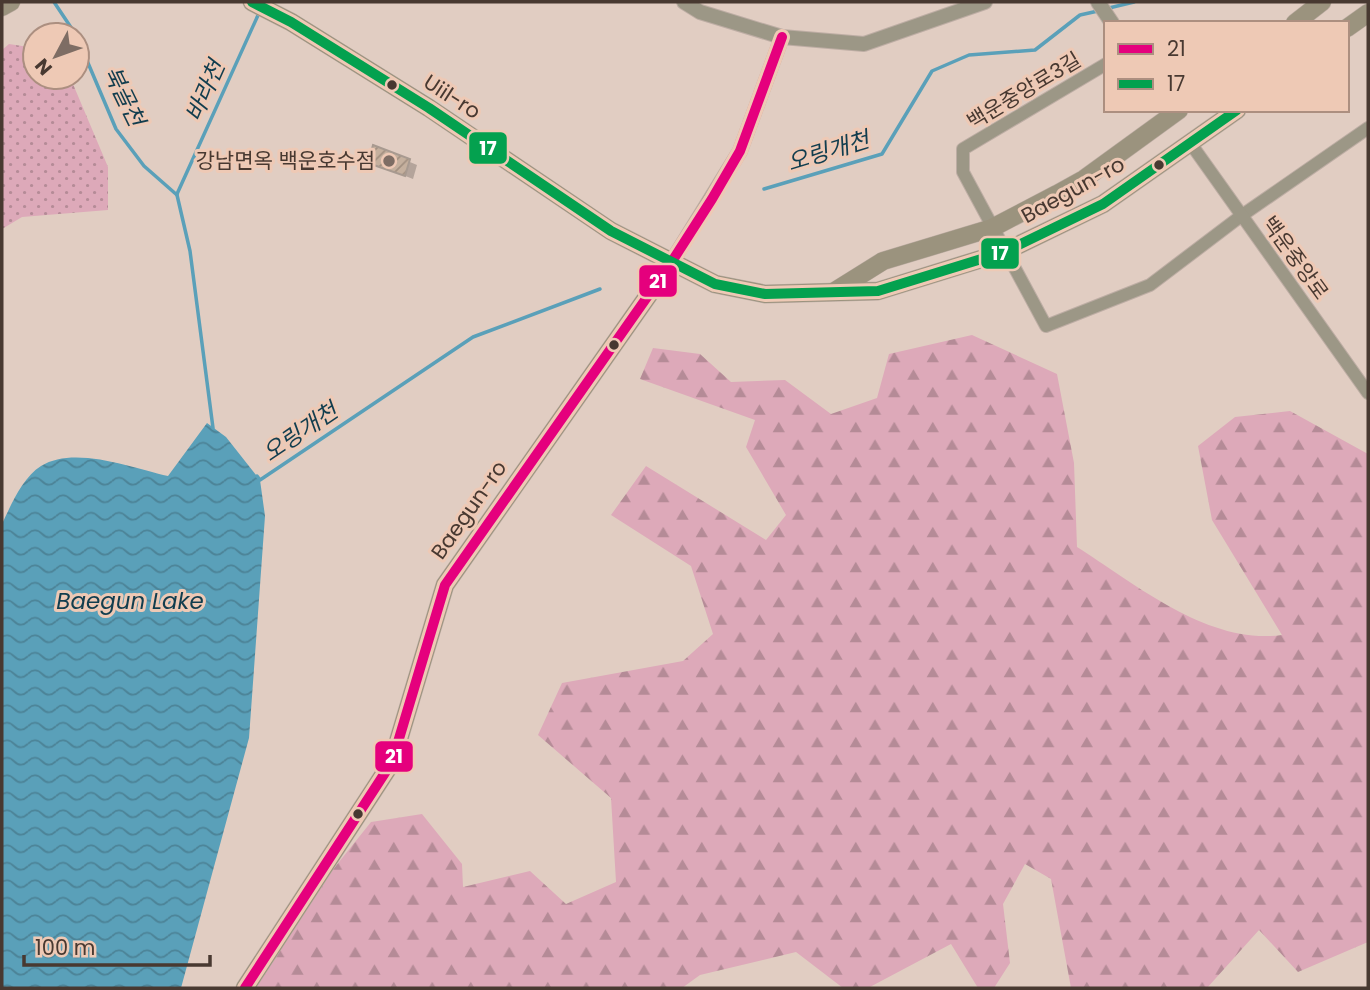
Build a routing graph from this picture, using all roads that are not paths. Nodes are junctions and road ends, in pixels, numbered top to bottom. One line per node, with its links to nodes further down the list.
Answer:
1 (251, 2): 21 (main road, Uiil-ro)
2 (684, 2): 10 (street)
3 (985, 2): 10 (street)
4 (1098, 2): 7 (street)
5 (1322, 2): 8 (main road)
6 (1366, 11): 9 (main road)
7 (1111, 21)
8 (1298, 21)
9 (1349, 26)
10 (782, 37): 21 (street)
11 (1104, 65): 19 (street, 백운중앙로3길)
12 (1175, 112): 16 (main road, Baegun-ro)
13 (1234, 112): 15 (main road, Baegun-ro)
14 (1368, 128): 17 (street)
15 (1191, 144): 17 (street, 백운중앙로); 18 (main road, Baegun-ro)
16 (1057, 194): 18 (main road); 19 (main road, Baegun-ro)
17 (1241, 216): 20 (street); 23 (street, 백운중앙로)
18 (1075, 220): 20 (main road, Baegun-ro)
19 (992, 228): 20 (street); 22 (main road, Baegun-ro)
20 (1004, 252): 22 (main road, Baegun-ro)
21 (671, 263): 22 (main road, Baegun-ro); 24 (main road, Baegun-ro)
22 (835, 292)
23 (1368, 393)
24 (245, 988)

